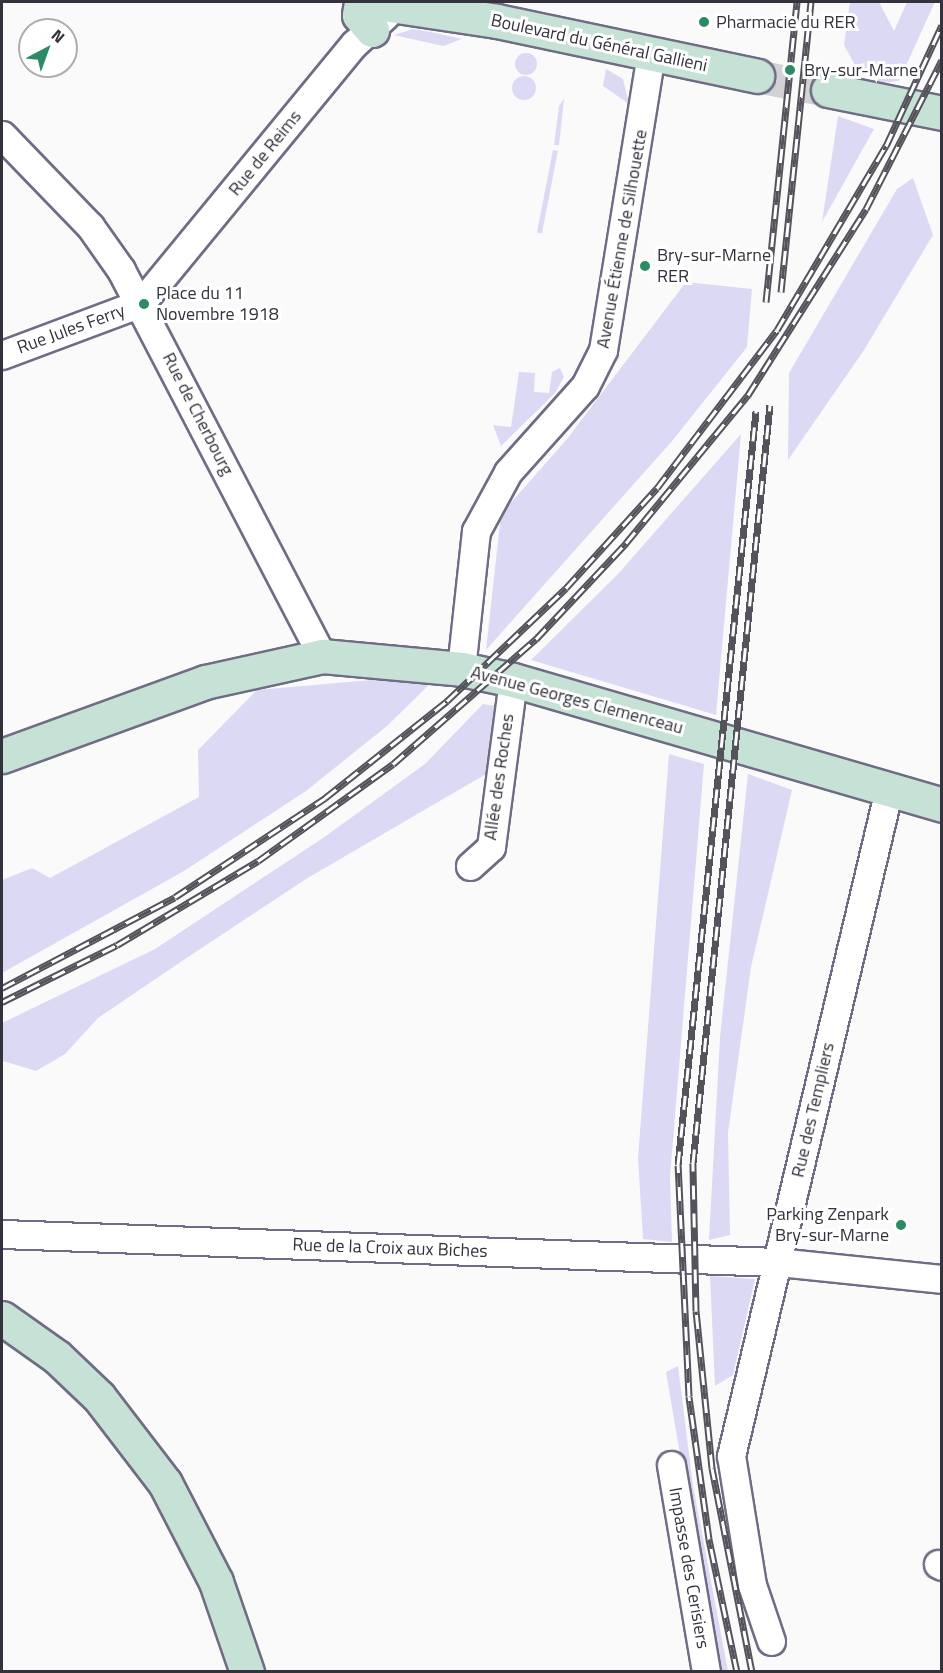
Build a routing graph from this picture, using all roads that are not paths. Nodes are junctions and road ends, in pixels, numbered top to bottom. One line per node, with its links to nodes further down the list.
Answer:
1 (465, 9): 2 (main road, Boulevard du Général Gallieni); 3 (main road, Boulevard du Général Gallieni)
2 (373, 10): 8 (street, Rue de Reims)
3 (651, 54): 4 (main road, Boulevard du Général Gallieni); 11 (street, Avenue Étienne de Silhouette)
4 (757, 76)
5 (828, 90): 6 (main road)
6 (942, 113)
7 (2, 135): 8 (street, Rue de Cherbourg)
8 (141, 303): 9 (street, Rue Jules Ferry); 10 (street, Rue de Cherbourg)
9 (2, 356)
10 (322, 656): 11 (main road, Avenue Georges Clemenceau); 13 (main road, Avenue Georges Clemenceau)
11 (461, 669): 12 (main road, Avenue Georges Clemenceau)
12 (513, 680): 14 (main road, Avenue Georges Clemenceau); 16 (street, Allée des Roches)
13 (2, 756)
14 (889, 789): 15 (main road, Avenue Georges Clemenceau); 18 (street, Rue des Templiers)
15 (942, 805)
16 (470, 866)
17 (2, 1234): 18 (street, Rue de la Croix aux Biches)
18 (778, 1262): 19 (street, Rue de la Croix aux Biches); 23 (street, Rue des Templiers)
19 (942, 1279)
20 (2, 1318): 22 (main road)
21 (671, 1465): 26 (street, Impasse des Cerisiers)
22 (232, 1634): 24 (main road); 25 (main road)
23 (771, 1641)
24 (231, 1671)
25 (247, 1671)
26 (706, 1671)

